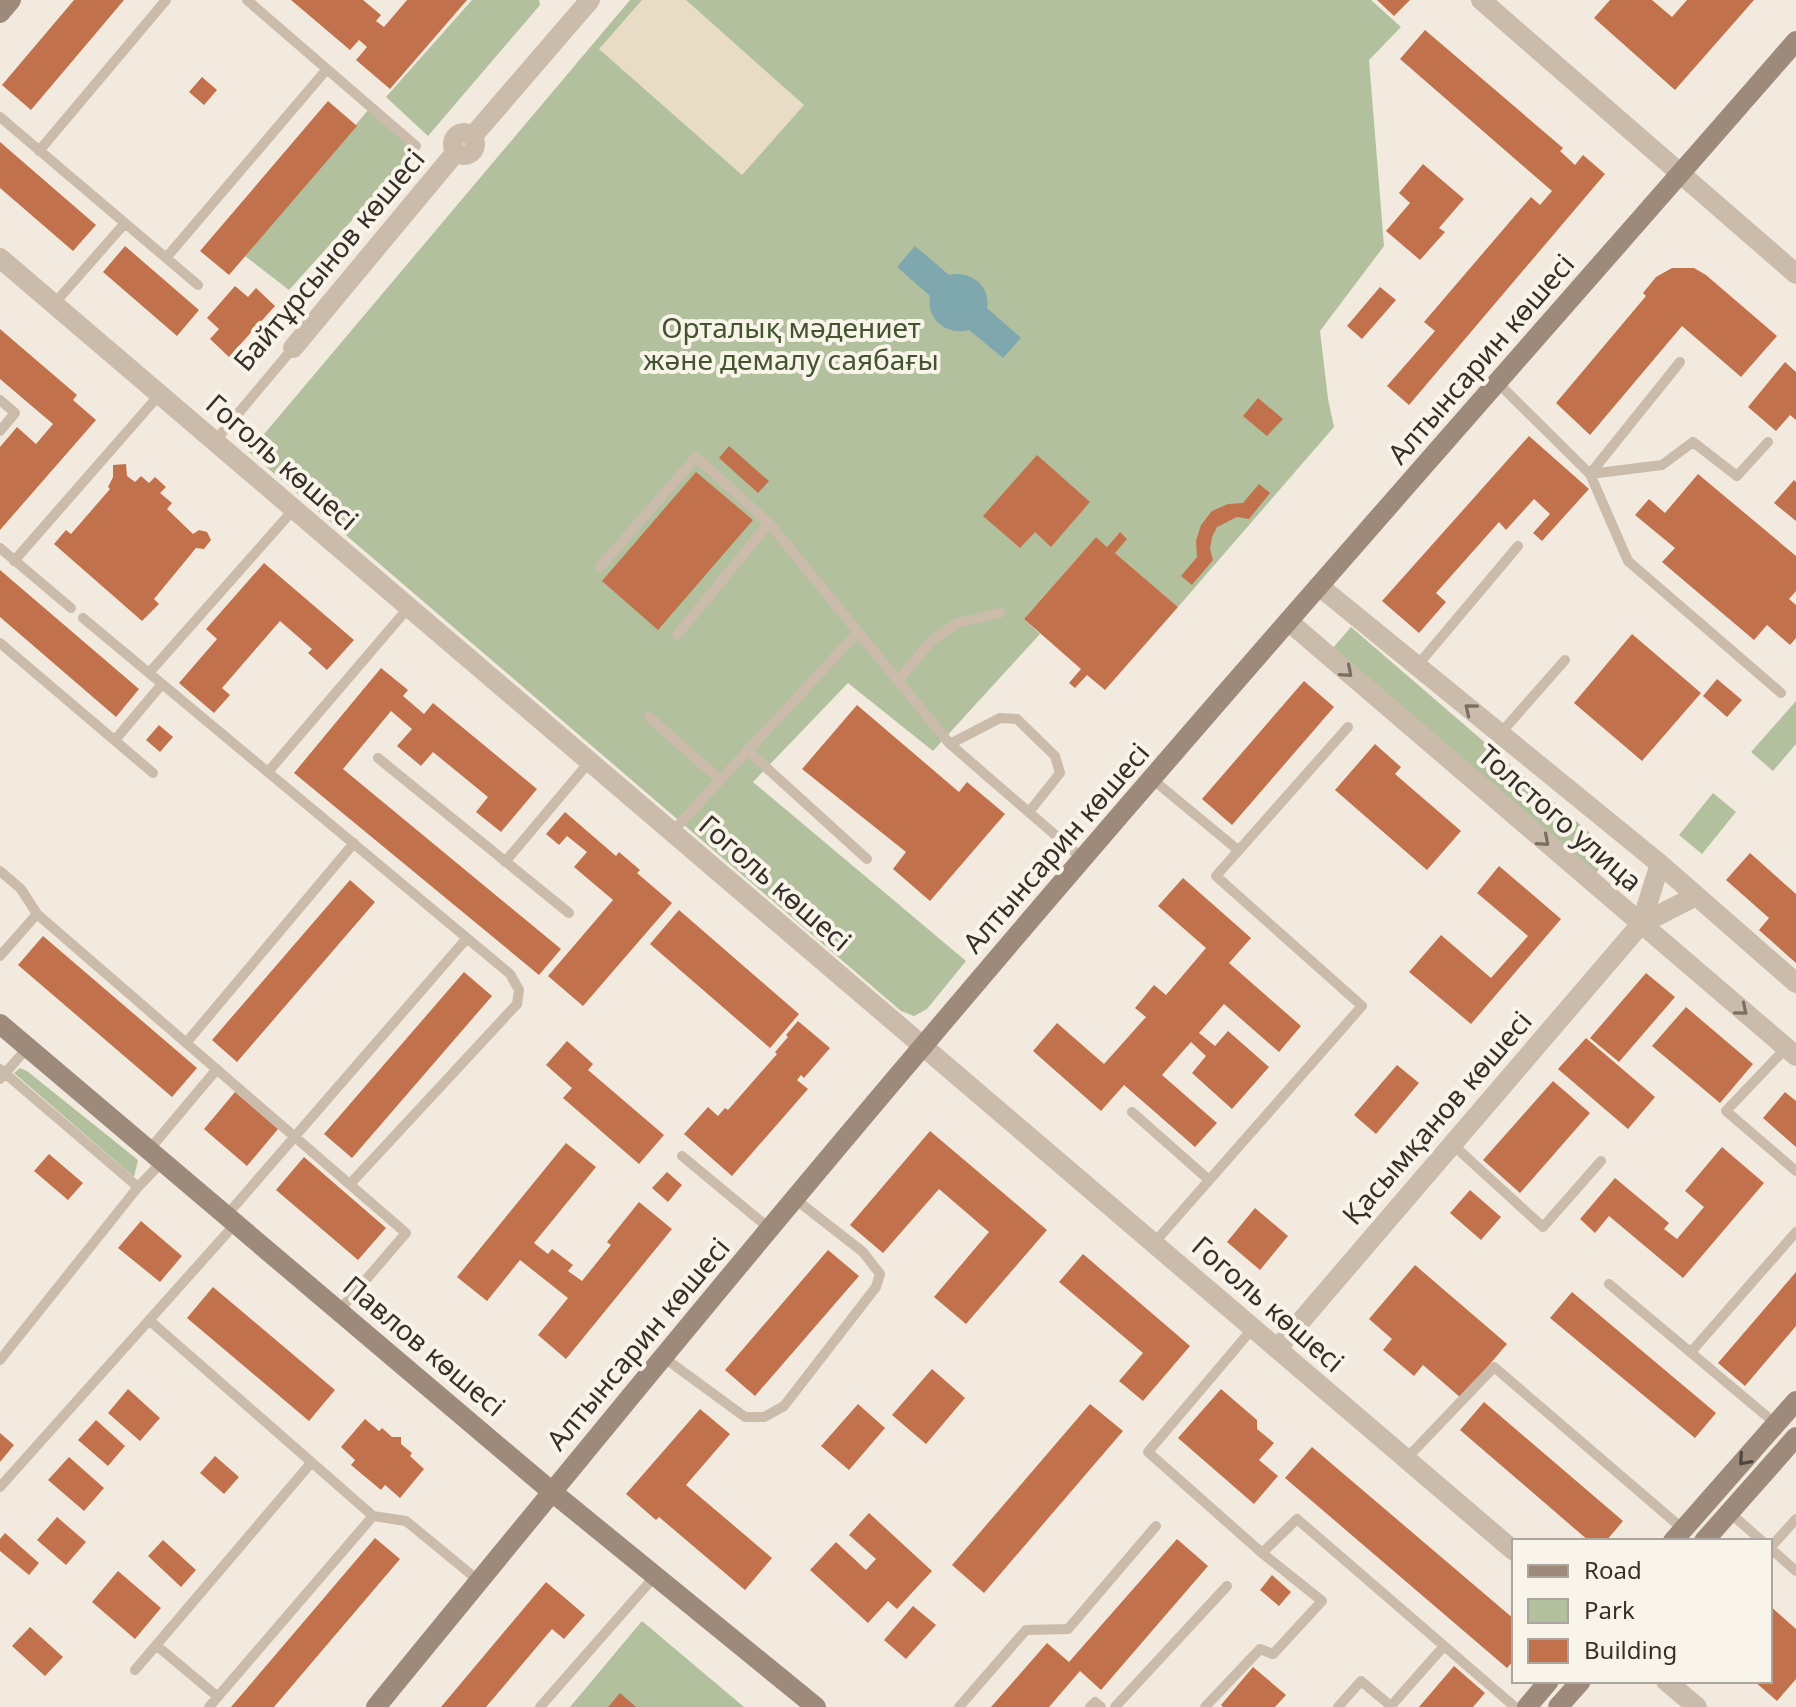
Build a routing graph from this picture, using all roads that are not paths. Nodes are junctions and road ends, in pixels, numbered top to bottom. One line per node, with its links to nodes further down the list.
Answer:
1 (11, 0): 6 (street)
2 (166, 0): 11 (lane)
3 (247, 0): 8 (lane)
4 (590, 0): 19 (street, Байтұрсынов көшесі)
5 (1481, 0): 12 (street)
6 (0, 13)
7 (1796, 41): 12 (street, Алтынсарин көшесі)
8 (327, 69): 10 (lane); 15 (lane)
9 (0, 117): 11 (lane)
10 (416, 146)
11 (39, 151): 13 (lane)
12 (1681, 173): 16 (street); 21 (street, Алтынсарин көшесі)
13 (125, 223): 15 (lane); 18 (lane)
14 (0, 258): 18 (street, Гоголь көшесі)
15 (166, 258): 17 (lane)
16 (1796, 274)
17 (198, 285)
18 (54, 304): 22 (street, Гоголь көшесі)
19 (293, 348): 25 (lane, Байтұрсынов көшесі)
20 (1680, 362): 27 (lane)
21 (1497, 382): 27 (lane); 34 (street, Алтынсарин көшесі)
22 (160, 394): 25 (street, Гоголь көшесі); 32 (lane)
23 (0, 400): 24 (lane)
24 (0, 431)
25 (215, 441): 28 (street, Гоголь көшесі)
26 (1768, 442): 27 (lane)
27 (1590, 474): 48 (lane)
28 (294, 509): 35 (street, Гоголь көшесі); 45 (lane)
29 (769, 523): 33 (lane); 40 (lane); 41 (lane)
30 (1518, 546): 44 (lane)
31 (0, 548): 32 (lane)
32 (14, 561): 36 (lane)
33 (600, 567)
34 (1319, 586): 39 (street, Алтынсарин көшесі); 44 (street, Толстого улица)
35 (409, 607): 56 (street, Гоголь көшесі); 57 (lane)
36 (71, 608)
37 (1000, 613): 46 (lane)
38 (83, 618): 45 (lane)
39 (1288, 621): 59 (street, Алтынсарин көшесі); 73 (street, Толстого улица, one-way to 73)
40 (858, 632): 46 (lane); 54 (lane)
41 (677, 635)
42 (2, 649): 52 (lane)
43 (1565, 660): 51 (lane)
44 (1417, 666): 51 (street, Толстого улица, one-way to 44)
45 (149, 673): 47 (lane)
46 (898, 681): 53 (lane)
47 (162, 684): 52 (lane); 57 (lane)
48 (1781, 693)
49 (649, 717): 60 (lane)
50 (1348, 727): 64 (lane)
51 (1500, 734): 68 (street, Толстого улица)
52 (115, 740): 58 (lane)
53 (950, 744): 61 (lane); 61 (lane)
54 (747, 750): 60 (lane); 65 (lane)
55 (378, 758): 67 (lane)
56 (590, 761): 62 (street, Гоголь көшесі); 67 (lane)
57 (268, 772): 63 (lane)
58 (153, 773)
59 (1152, 779): 64 (lane); 66 (street, Алтынсарин көшесі)
60 (720, 780): 62 (lane)
61 (1029, 812): 66 (lane)
62 (672, 832): 79 (street, Гоголь көшесі)
63 (354, 843): 74 (lane); 78 (lane)
64 (1238, 850): 91 (lane)
65 (867, 859)
66 (1083, 859): 79 (street, Алтынсарин көшесі)
67 (505, 862): 71 (lane)
68 (1660, 864): 70 (street, Толстого улица); 73 (street, Қасымқанов көшесі)
69 (0, 871): 72 (lane)
70 (1696, 896): 73 (street, Қасымқанов көшесі); 76 (street, Толстого улица)
71 (569, 913)
72 (37, 914): 75 (lane); 78 (lane)
73 (1641, 924): 81 (street, Толстого улица, one-way to 81); 86 (street, Қасымқанов көшесі)
74 (467, 938): 85 (lane); 92 (lane)
75 (0, 956)
76 (1796, 983)
77 (0, 1024): 80 (street, Павлов көшесі)
78 (186, 1043): 82 (lane)
79 (923, 1046): 94 (street, Алтынсарин көшесі); 98 (street, Гоголь көшесі)
80 (28, 1047): 83 (lane); 87 (street, Павлов көшесі)
81 (1791, 1052): 90 (lane)
82 (217, 1069): 85 (lane); 87 (lane)
83 (2, 1074): 93 (lane)
84 (1132, 1112): 91 (lane)
85 (295, 1137): 92 (lane); 95 (lane)
86 (1451, 1143): 89 (lane); 103 (street, Қасымқанов көшесі)
87 (155, 1156): 93 (lane); 95 (street, Павлов көшесі)
88 (682, 1156): 96 (lane)
89 (1601, 1161)
90 (1796, 1171)
91 (1209, 1180): 98 (lane)
92 (350, 1184): 100 (lane)
93 (138, 1187): 106 (lane)
94 (795, 1199): 96 (street, Алтынсарин көшесі); 105 (lane)
95 (231, 1220): 100 (street, Павлов көшесі); 101 (lane)
96 (770, 1229): 105 (street, Алтынсарин көшесі)
97 (1796, 1232): 104 (lane)
98 (1154, 1243): 102 (street, Гоголь көшесі)
99 (1609, 1284): 104 (lane)
100 (339, 1311): 113 (street, Павлов көшесі)
101 (149, 1320): 111 (lane); 112 (lane)
102 (1253, 1328): 103 (street, Гоголь көшесі); 124 (lane)
103 (1277, 1349): 110 (street, Гоголь көшесі)
104 (1691, 1352): 108 (lane)
105 (663, 1357): 113 (street, Алтынсарин көшесі)
106 (0, 1360)
107 (1796, 1401): 108 (street)
108 (1776, 1424): 118 (street, one-way to 118)
109 (1796, 1437): 114 (street)
110 (1406, 1459): 118 (lane); 122 (street, Гоголь көшесі)
111 (311, 1463): 115 (lane); 129 (lane)
112 (0, 1487)
113 (551, 1491): 126 (street, Павлов көшесі); 127 (street, Алтынсарин көшесі)
114 (1729, 1512): 119 (street); 120 (lane)
115 (373, 1516): 127 (lane); 135 (lane)
116 (1796, 1519): 121 (lane)
117 (1156, 1526): 140 (lane)
118 (1678, 1535)
119 (1706, 1539)
120 (1760, 1539)
121 (1772, 1546)
122 (1512, 1549)
123 (1772, 1550): 125 (lane)
124 (1262, 1553): 130 (lane); 144 (lane)
125 (1796, 1571)
126 (655, 1576): 136 (street, Павлов көшесі); 139 (lane)
127 (479, 1581): 138 (street, Алтынсарин көшесі)
128 (1227, 1586): 143 (lane)
129 (156, 1645): 131 (lane); 135 (lane)
130 (1444, 1646): 145 (lane); 146 (lane)
131 (135, 1670)
132 (1547, 1683): 147 (street)
133 (1579, 1683): 148 (street)
134 (1668, 1683): 149 (street)
135 (218, 1697): 137 (lane)
136 (808, 1704)
137 (209, 1707)
138 (376, 1707)
139 (540, 1707)
140 (959, 1707)
141 (1090, 1707): 142 (lane)
142 (1101, 1707)
143 (1115, 1707)
144 (1205, 1707)
145 (1338, 1707)
146 (1515, 1707)
147 (1527, 1707)
148 (1558, 1707)
149 (1697, 1707)

